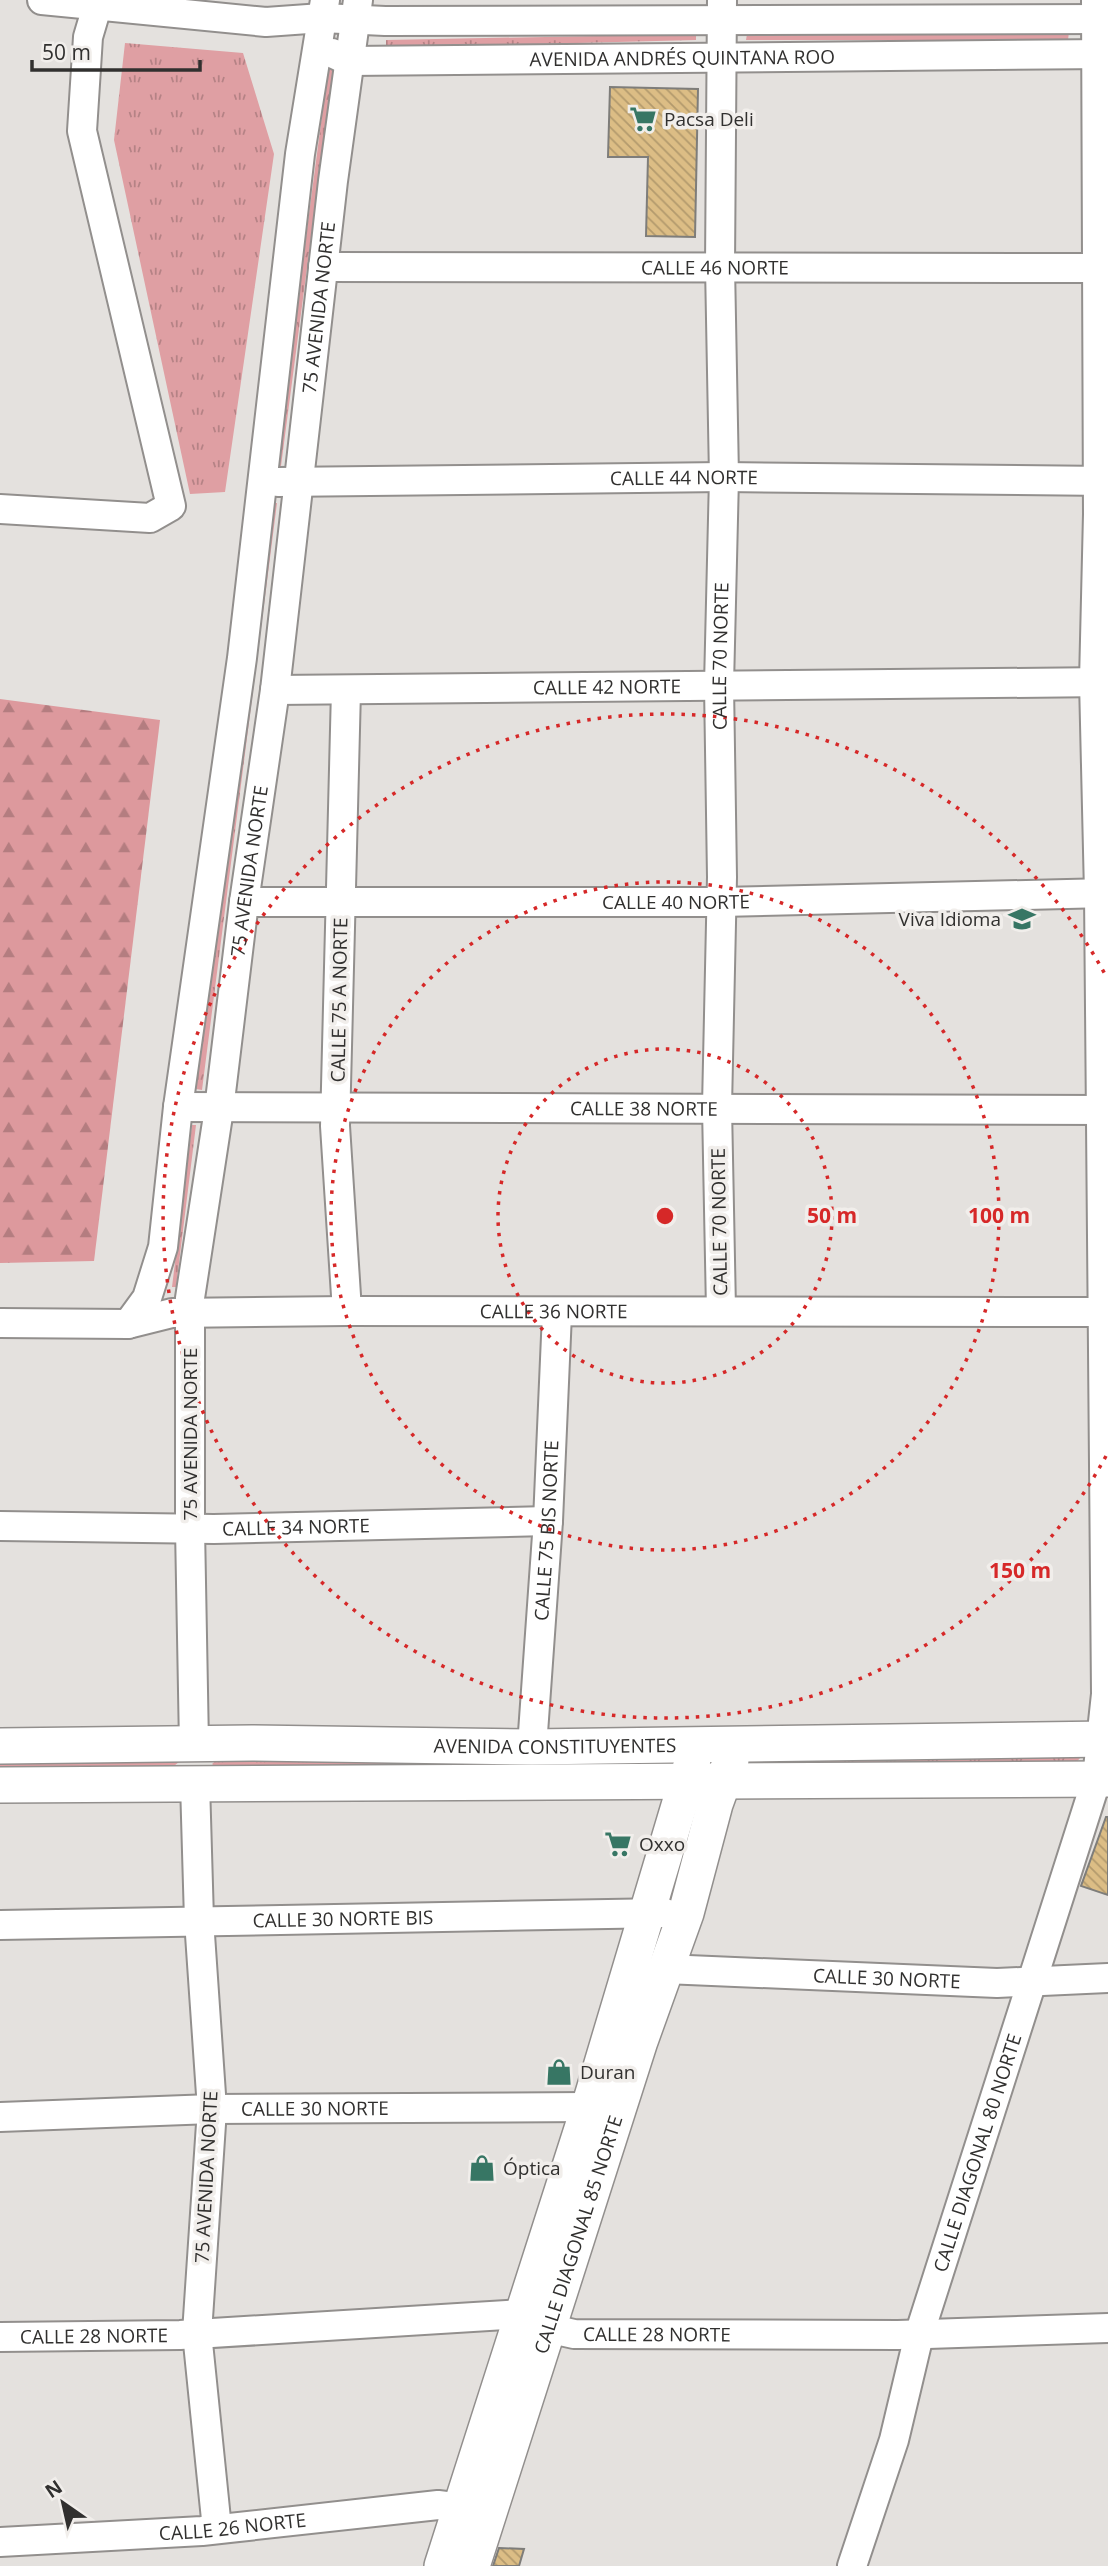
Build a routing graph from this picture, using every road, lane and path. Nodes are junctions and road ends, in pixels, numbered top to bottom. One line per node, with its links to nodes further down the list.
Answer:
1 (42, 0): 2 (street, AVENIDA ANDRÉS QUINTANA ROO)
2 (99, 4): 7 (street, AVENIDA ANDRÉS QUINTANA ROO); 19 (street)
3 (323, 9): 4 (street, AVENIDA ANDRÉS QUINTANA ROO); 7 (street, AVENIDA ANDRÉS QUINTANA ROO); 8 (street, 75 AVENIDA NORTE)
4 (356, 11): 5 (street, AVENIDA ANDRÉS QUINTANA ROO); 11 (street, 75 AVENIDA NORTE)
5 (722, 11): 6 (street, AVENIDA ANDRÉS QUINTANA ROO); 10 (street, CALLE 70 NORTE)
6 (1100, 12): 9 (street, CALLE DIAGONAL 80 NORTE)
7 (267, 22): 8 (street, AVENIDA ANDRÉS QUINTANA ROO)
8 (317, 46): 11 (street, AVENIDA ANDRÉS QUINTANA ROO); 16 (street, 75 AVENIDA NORTE)
9 (1101, 54): 10 (street, AVENIDA ANDRÉS QUINTANA ROO); 14 (street, CALLE DIAGONAL 80 NORTE)
10 (722, 57): 11 (street, AVENIDA ANDRÉS QUINTANA ROO); 12 (street, CALLE 70 NORTE)
11 (349, 61): 13 (street, 75 AVENIDA NORTE)
12 (720, 266): 13 (street, CALLE 46 NORTE); 14 (street, CALLE 46 NORTE); 15 (street, CALLE 70 NORTE)
13 (323, 267): 18 (street, 75 AVENIDA NORTE)
14 (1102, 268): 17 (street, CALLE DIAGONAL 80 NORTE)
15 (724, 477): 17 (street, CALLE 44 NORTE); 18 (street, CALLE 44 NORTE); 21 (street, CALLE 70 NORTE)
16 (261, 481): 18 (street, CALLE 44 NORTE); 28 (street, 75 AVENIDA NORTE)
17 (1103, 481): 20 (street, CALLE DIAGONAL 80 NORTE)
18 (297, 482): 22 (street, 75 AVENIDA NORTE)
19 (0, 509)
20 (1101, 682): 21 (street, CALLE 42 NORTE); 24 (street, CALLE DIAGONAL 80 NORTE)
21 (719, 685): 23 (street, CALLE 42 NORTE); 27 (street, CALLE 70 NORTE)
22 (275, 690): 23 (street, CALLE 42 NORTE); 26 (street, 75 AVENIDA NORTE)
23 (346, 690): 25 (street, CALLE 75 A NORTE)
24 (1104, 893): 27 (street, CALLE 40 NORTE); 32 (street, CALLE DIAGONAL 80 NORTE)
25 (341, 901): 26 (street, CALLE 40 NORTE); 27 (street, CALLE 40 NORTE); 30 (street, CALLE 75 A NORTE)
26 (244, 902): 31 (street, 75 AVENIDA NORTE)
27 (721, 902): 29 (street, CALLE 70 NORTE)
28 (178, 1107): 31 (street, CALLE 38 NORTE); 39 (street, 75 AVENIDA NORTE)
29 (717, 1107): 30 (street, CALLE 38 NORTE); 32 (street, CALLE 38 NORTE); 33 (street, CALLE 70 NORTE)
30 (336, 1108): 31 (street, CALLE 38 NORTE); 34 (street, CALLE 75 A NORTE)
31 (219, 1109): 37 (street, 75 AVENIDA NORTE)
32 (1103, 1110): 35 (street, CALLE DIAGONAL 80 NORTE)
33 (720, 1310): 35 (street, CALLE 36 NORTE); 36 (street, CALLE 36 NORTE)
34 (347, 1311): 36 (street, CALLE 36 NORTE); 37 (street, CALLE 36 NORTE)
35 (1105, 1312): 43 (street, CALLE DIAGONAL 80 NORTE)
36 (557, 1313): 40 (street, CALLE 75 BIS NORTE)
37 (189, 1314): 39 (street, CALLE 36 NORTE); 42 (street, 75 AVENIDA NORTE)
38 (0, 1323): 39 (street, CALLE 36 NORTE)
39 (128, 1324)
40 (548, 1521): 42 (street, CALLE 34 NORTE); 49 (street, CALLE 75 BIS NORTE)
41 (0, 1526): 42 (street, CALLE 34 NORTE)
42 (190, 1528): 45 (street, 75 AVENIDA NORTE)
43 (1107, 1528): 44 (street, CALLE DIAGONAL 80 NORTE)
44 (1106, 1739): 47 (main road, AVENIDA CONSTITUYENTES); 50 (street, CALLE DIAGONAL 80 NORTE)
45 (194, 1745): 48 (main road, AVENIDA CONSTITUYENTES); 49 (main road, AVENIDA CONSTITUYENTES)
46 (697, 1745): 47 (main road, AVENIDA CONSTITUYENTES); 49 (main road, AVENIDA CONSTITUYENTES); 51 (main road, CALLE DIAGONAL 85 NORTE)
47 (736, 1745): 52 (main road, CALLE DIAGONAL 85 NORTE)
48 (0, 1746)
49 (532, 1747)
50 (1102, 1779): 52 (main road, AVENIDA CONSTITUYENTES); 61 (street, CALLE DIAGONAL 80 NORTE)
51 (686, 1780): 52 (main road, AVENIDA CONSTITUYENTES); 53 (main road, AVENIDA CONSTITUYENTES); 55 (main road, CALLE DIAGONAL 85 NORTE)
52 (725, 1780): 56 (main road, CALLE DIAGONAL 85 NORTE)
53 (195, 1783): 54 (main road, AVENIDA CONSTITUYENTES); 57 (street, 75 AVENIDA NORTE)
54 (0, 1785)
55 (648, 1913): 56 (street, CALLE 30 NORTE BIS); 57 (street, CALLE 30 NORTE BIS); 62 (main road, CALLE DIAGONAL 85 NORTE)
56 (686, 1913): 59 (main road, CALLE DIAGONAL 85 NORTE)
57 (199, 1920): 58 (street, CALLE 30 NORTE BIS); 63 (street, 75 AVENIDA NORTE)
58 (0, 1925)
59 (665, 1969): 61 (street, CALLE 30 NORTE); 65 (main road, CALLE DIAGONAL 85 NORTE)
60 (1108, 1978): 61 (street, CALLE 30 NORTE)
61 (1032, 1984): 68 (street, CALLE DIAGONAL 80 NORTE)
62 (589, 2107): 63 (street, CALLE 30 NORTE); 65 (main road, CALLE DIAGONAL 85 NORTE)
63 (212, 2109): 64 (street, CALLE 30 NORTE); 67 (street, 75 AVENIDA NORTE)
64 (0, 2117)
65 (535, 2321): 67 (street, CALLE 28 NORTE); 68 (street, CALLE 28 NORTE); 70 (main road, CALLE DIAGONAL 85 NORTE); 74 (main road, CALLE DIAGONAL 85 NORTE)
66 (1108, 2328): 68 (street, CALLE 28 NORTE)
67 (197, 2333): 69 (street, CALLE 28 NORTE); 71 (street, 75 AVENIDA NORTE)
68 (919, 2335): 75 (street, CALLE DIAGONAL 80 NORTE)
69 (0, 2337)
70 (462, 2508): 71 (street, CALLE 26 NORTE); 73 (main road, CALLE DIAGONAL 85 NORTE)
71 (217, 2529): 72 (street, CALLE 26 NORTE)
72 (0, 2542)
73 (442, 2566)
74 (472, 2566)
75 (852, 2566)

